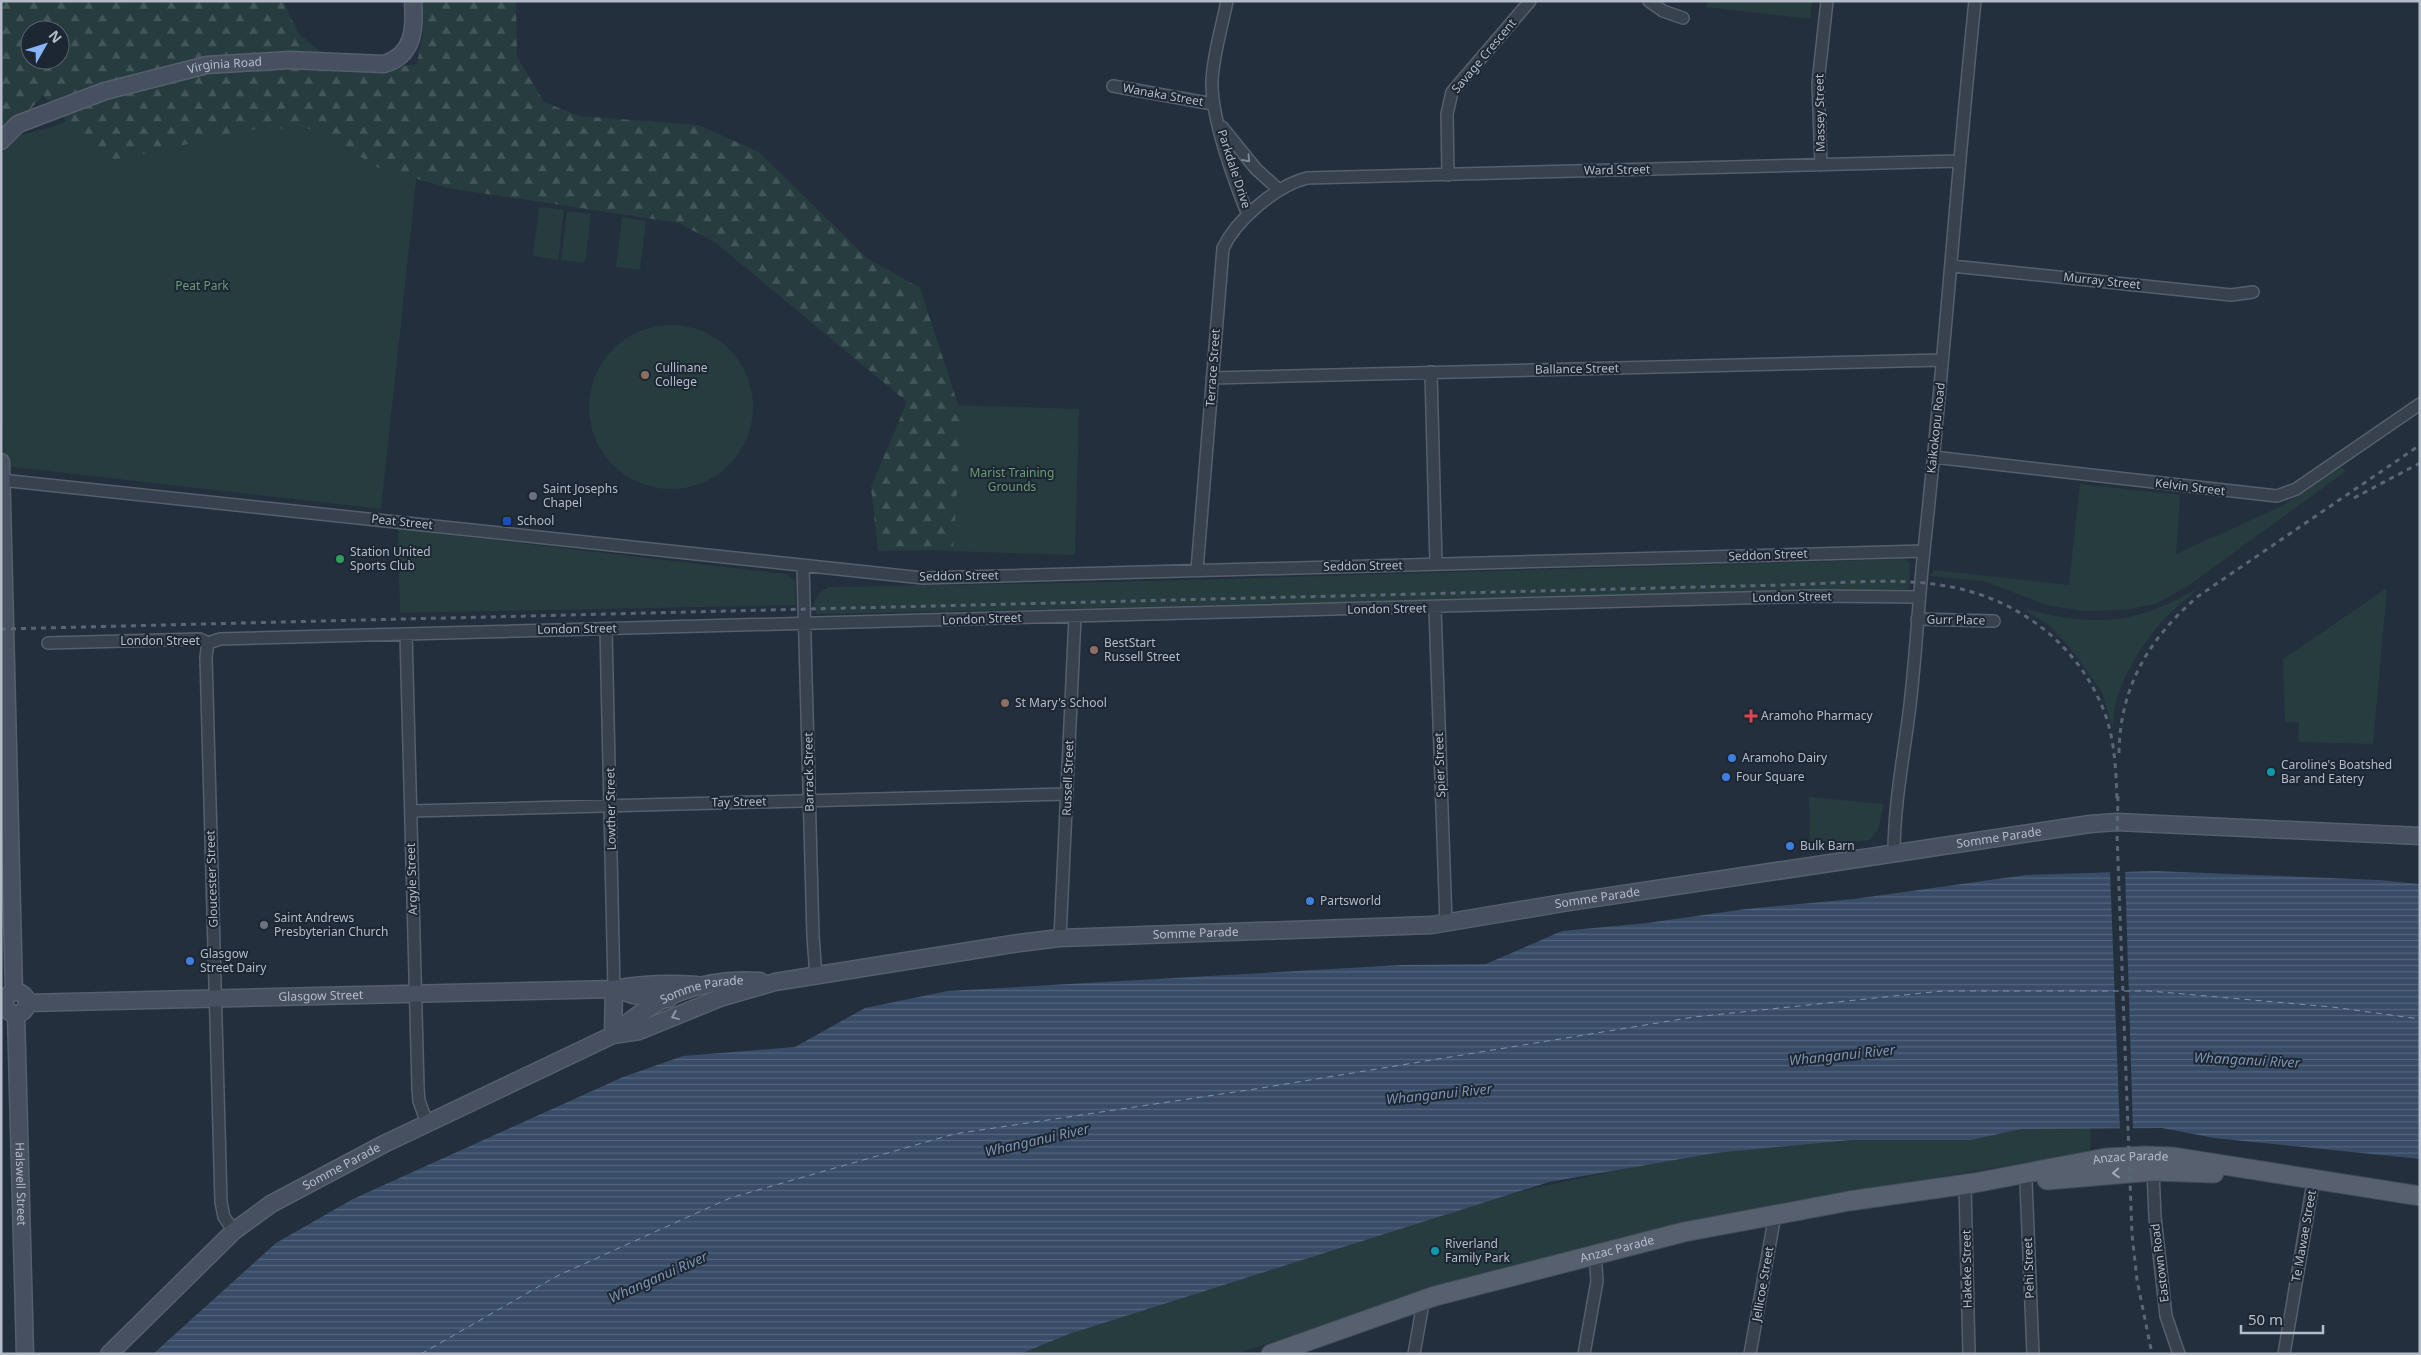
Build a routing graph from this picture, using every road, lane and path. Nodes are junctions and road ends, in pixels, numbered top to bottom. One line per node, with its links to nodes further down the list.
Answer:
1 (413, 1): 11 (main road, Virginia Road)
2 (1227, 1): 9 (street, Parkdale Drive)
3 (1530, 1): 14 (street, Savage Crescent)
4 (1649, 1): 7 (street)
5 (1826, 1): 13 (street, Massey Street)
6 (1975, 1): 12 (street, Kaikokopu Road)
7 (1683, 18)
8 (1113, 86): 9 (street, Wanaka Street)
9 (1213, 104): 10 (street, Parkdale Drive)
10 (1219, 124): 15 (street, Parkdale Drive, one-way to 15); 16 (street, Parkdale Drive)
11 (2, 139)
12 (1958, 161): 13 (street, Ward Street); 17 (street, Kaikokopu Road)
13 (1821, 165): 14 (street, Ward Street)
14 (1448, 175): 15 (street, Ward Street)
15 (1279, 190): 16 (street, Terrace Street)
16 (1248, 215): 21 (street, Terrace Street)
17 (1952, 266): 18 (street, Murray Street); 19 (street, Kaikokopu Road)
18 (2253, 292)
19 (1942, 360): 20 (street, Ballance Street); 23 (street, Kaikokopu Road)
20 (1431, 372): 21 (street, Ballance Street); 27 (street)
21 (1212, 378): 29 (street, Terrace Street)
22 (2420, 404): 23 (street, Kelvin Street)
23 (1933, 457): 26 (street, Kaikokopu Road)
24 (1, 462): 25 (main road, Halswell Street)
25 (1, 480): 28 (street, Peat Street); 38 (main road, Halswell Street)
26 (1924, 551): 27 (street, Seddon Street); 30 (street, Kaikokopu Road)
27 (1436, 564): 29 (street, Seddon Street)
28 (803, 566): 29 (street, Seddon Street); 35 (street, Barrack Street)
29 (1197, 570)
30 (1919, 597): 31 (street, London Street); 33 (street, Kaikokopu Road)
31 (1435, 608): 32 (street, London Street); 47 (street, Spier Street)
32 (1075, 617): 35 (street, London Street); 41 (street, Russell Street)
33 (1917, 619): 34 (street, Gurr Place); 46 (street, Kaikokopu Road)
34 (1994, 620)
35 (805, 624): 36 (street, London Street); 42 (street, Barrack Street)
36 (606, 628): 37 (street, London Street); 43 (street, Lowther Street)
37 (406, 634): 40 (street, London Street); 44 (street, Argyle Street)
38 (4, 643): 57 (main road, Halswell Street)
39 (48, 643): 40 (street, London Street)
40 (208, 643): 54 (street, Gloucester Street)
41 (1067, 794): 42 (street, Tay Street); 48 (street, Russell Street)
42 (810, 801): 43 (street, Tay Street); 49 (street, Barrack Street)
43 (611, 805): 44 (street, Tay Street); 52 (street, Lowther Street)
44 (410, 811): 53 (street, Argyle Street)
45 (2420, 836): 46 (main road, Somme Parade)
46 (1894, 854): 47 (main road, Somme Parade)
47 (1446, 923): 48 (main road, Somme Parade)
48 (1060, 938): 49 (main road, Somme Parade)
49 (816, 977): 50 (main road, Somme Parade)
50 (775, 982): 51 (main road, Somme Parade); 55 (main road, Somme Parade)
51 (697, 985): 52 (main road, Glasgow Street); 56 (main road, Somme Parade)
52 (614, 989): 53 (main road, Glasgow Street); 56 (main road, Glasgow Street); 58 (main road)
53 (416, 993): 54 (main road, Glasgow Street); 59 (street, Argyle Street)
54 (216, 998): 57 (main road, Glasgow Street); 67 (street, Gloucester Street)
55 (720, 998): 56 (main road, Glasgow Street); 58 (main road, Somme Parade, one-way to 58)
56 (666, 999): 58 (main road, Somme Parade)
57 (13, 1003): 70 (main road, Halswell Street)
58 (613, 1035): 59 (main road, Somme Parade)
59 (427, 1123): 67 (main road, Somme Parade)
60 (2153, 1171): 61 (main road, Anzac Parade); 63 (main road, Anzac Parade, one-way to 63); 78 (street, Eastown Road)
61 (2288, 1175): 62 (main road, Anzac Parade); 64 (main road, Anzac Parade)
62 (2314, 1177): 65 (main road, Anzac Parade); 79 (street, Te Mawae Street)
63 (2026, 1182): 64 (main road, Anzac Parade); 77 (street, Pehi Street)
64 (1970, 1184): 66 (main road, Anzac Parade); 76 (street, Hakeke Street)
65 (2420, 1196)
66 (1775, 1215): 68 (main road, Anzac Parade); 75 (street, Jellicoe Street)
67 (234, 1231): 71 (main road, Somme Parade)
68 (1594, 1253): 69 (main road, Anzac Parade); 74 (street)
69 (1419, 1302): 72 (main road, Anzac Parade); 73 (street)
70 (25, 1354)
71 (109, 1354)
72 (1271, 1354)
73 (1414, 1354)
74 (1584, 1354)
75 (1750, 1354)
76 (1969, 1354)
77 (2033, 1354)
78 (2179, 1354)
79 (2284, 1354)

